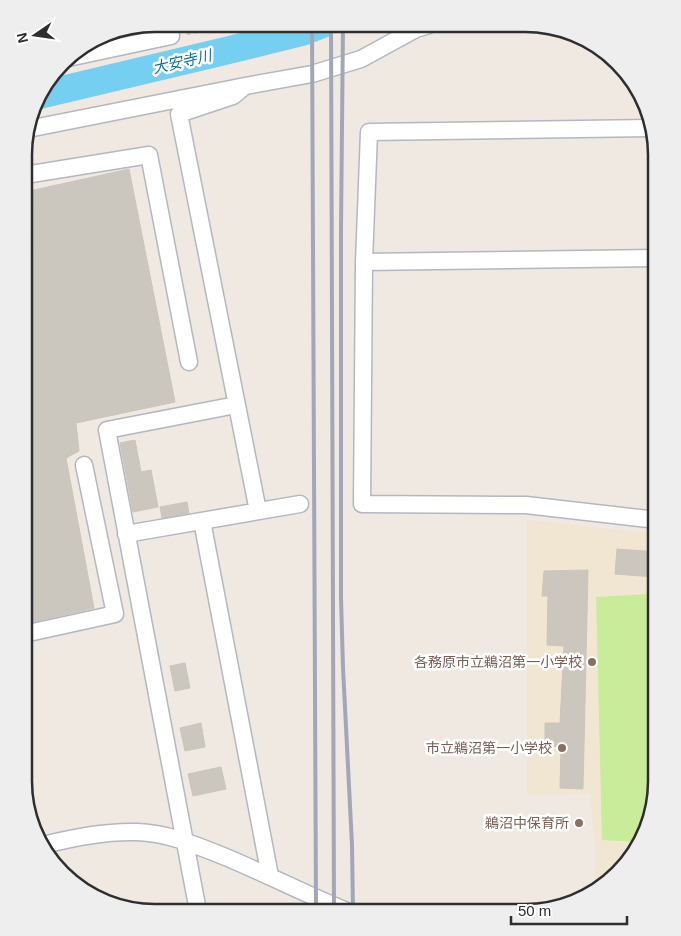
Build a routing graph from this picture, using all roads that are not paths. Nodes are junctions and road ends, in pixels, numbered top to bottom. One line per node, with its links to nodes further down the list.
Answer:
1 (410, 32): 4 (street)
2 (171, 36): 3 (street)
3 (87, 54)
4 (245, 86): 5 (street); 11 (street)
5 (36, 127)
6 (645, 128): 9 (street)
7 (32, 174): 10 (street)
8 (648, 258): 9 (street)
9 (364, 262): 15 (street)
10 (189, 362)
11 (236, 405): 14 (street); 17 (street)
12 (84, 464): 18 (street)
13 (300, 504): 14 (street)
14 (258, 511): 16 (street)
15 (648, 519)
16 (202, 521): 17 (street); 21 (street)
17 (126, 534): 19 (street)
18 (32, 632)
19 (185, 840): 20 (street); 21 (street); 22 (street)
20 (50, 844)
21 (270, 876): 23 (street)
22 (197, 904)
23 (331, 904)

